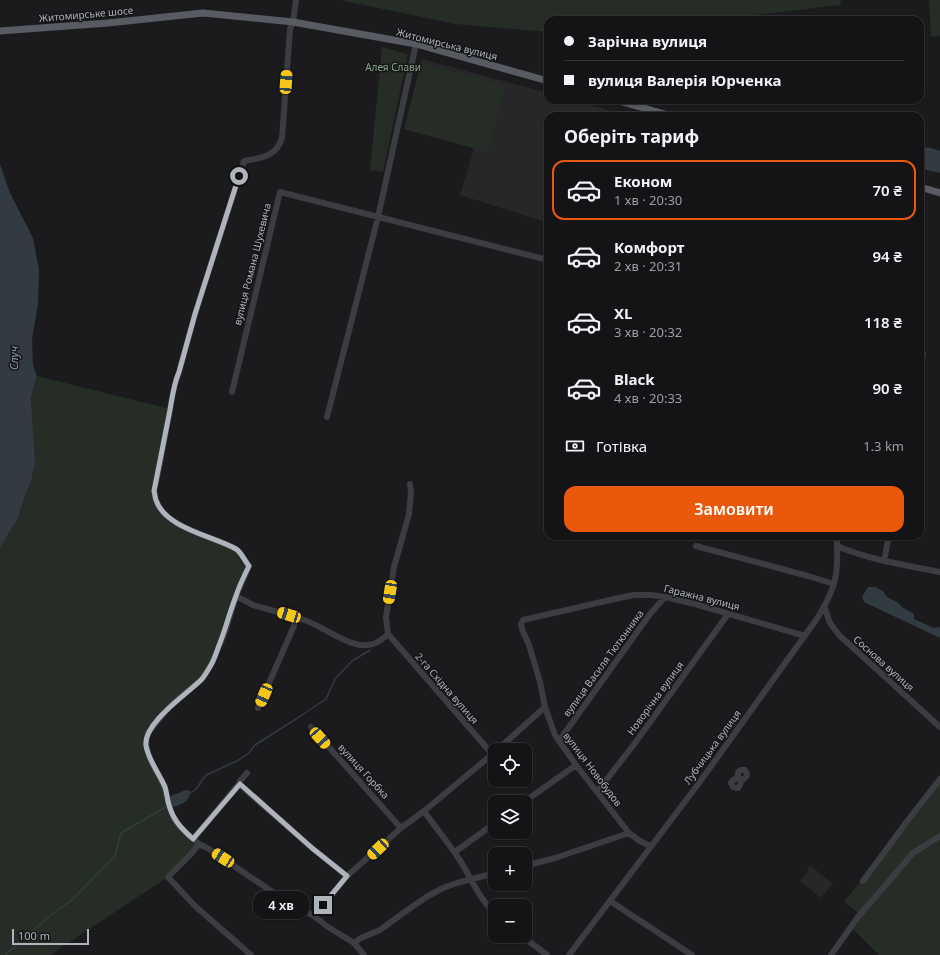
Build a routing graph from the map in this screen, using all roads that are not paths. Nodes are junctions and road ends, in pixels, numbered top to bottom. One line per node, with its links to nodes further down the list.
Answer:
1 (296, 0): 2 (street)
2 (293, 22): 3 (main road, Житомирське шосе); 4 (main road, Житомирська вулиця); 22 (street)
3 (0, 31)
4 (416, 44): 5 (main road, Житомирська вулиця); 10 (street)
5 (544, 80)
6 (629, 104): 7 (main road)
7 (658, 112)
8 (924, 188): 9 (main road)
9 (940, 193)
10 (378, 217): 11 (street, вулиця Романа Шухевича); 12 (street, вулиця Романа Шухевича); 13 (street)
11 (544, 259)
12 (232, 392)
13 (327, 417)
14 (410, 484): 28 (street)
15 (837, 540): 18 (street, Лубчицька вулиця)
16 (888, 540): 19 (street)
17 (696, 546): 21 (street)
18 (837, 546): 19 (street); 21 (street, Лубчицька вулиця)
19 (884, 561): 20 (street)
20 (940, 572)
21 (834, 584): 24 (street, Лубчицька вулиця)
22 (236, 596): 26 (street); 49 (street)
23 (665, 597): 25 (street, Гаражна вулиця); 27 (street, Гаражна вулиця); 34 (street, вулиця Василя Тютюнника)
24 (824, 606): 29 (street, Лубчицька вулиця); 33 (street, Соснова вулиця)
25 (728, 614): 29 (street, Гаражна вулиця); 42 (street, Новорічна вулиця)
26 (294, 618): 28 (street); 31 (street)
27 (523, 620): 30 (street, вулиця Новобудов)
28 (388, 634): 36 (street, 2-га Східна вулиця)
29 (805, 636): 51 (street, Лубчицька вулиця)
30 (545, 707): 34 (street, вулиця Новобудов); 35 (street)
31 (258, 708)
32 (311, 727): 45 (street, вулиця Горбка)
33 (940, 727)
34 (559, 741): 38 (street, вулиця Новобудов)
35 (504, 743)
36 (488, 745)
37 (488, 757): 44 (street)
38 (576, 765): 42 (street, вулиця Новобудов); 43 (street)
39 (247, 773): 41 (street)
40 (940, 778): 57 (street)
41 (240, 784): 49 (street); 55 (street)
42 (597, 792): 47 (street, вулиця Новобудов)
43 (532, 796)
44 (424, 811): 45 (street); 52 (street)
45 (401, 828): 55 (street)
46 (488, 828): 52 (street)
47 (629, 833): 51 (street, вулиця Новобудов); 53 (street)
48 (940, 836): 68 (street)
49 (193, 839): 50 (street)
50 (199, 844): 60 (street); 63 (street)
51 (650, 846): 58 (street, Лубчицька вулиця)
52 (455, 852): 56 (street)
53 (532, 864)
54 (488, 875): 56 (street)
55 (347, 876): 60 (street)
56 (471, 879): 59 (street); 61 (street)
57 (863, 881)
58 (610, 901): 66 (street, Лубчицька вулиця); 67 (street)
59 (488, 905)
60 (314, 916): 61 (street)
61 (354, 943): 64 (street)
62 (531, 943): 65 (street)
63 (251, 955)
64 (364, 955)
65 (547, 955)
66 (569, 955)
67 (692, 955)
68 (831, 955)

